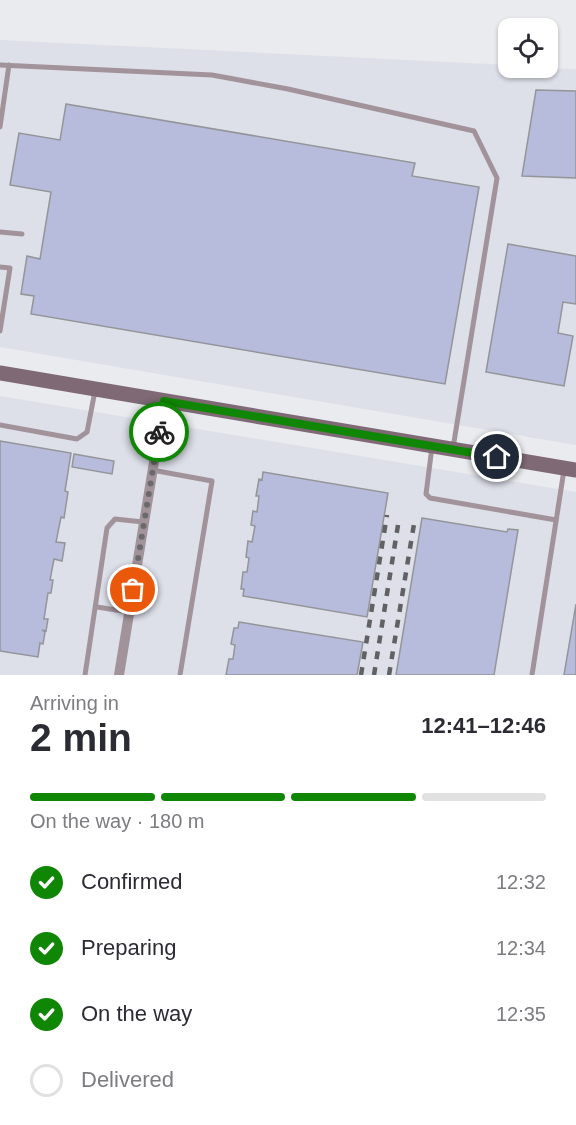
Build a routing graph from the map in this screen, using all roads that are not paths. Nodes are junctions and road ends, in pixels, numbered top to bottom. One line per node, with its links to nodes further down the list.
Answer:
1 (0, 65): 2 (lane)
2 (9, 65): 3 (lane); 13 (lane)
3 (0, 127)
4 (0, 232): 5 (lane)
5 (22, 234)
6 (0, 267): 7 (lane)
7 (0, 331)
8 (0, 373): 9 (main road)
9 (96, 389): 10 (main road); 11 (lane)
10 (164, 401): 12 (main road); 15 (street)
11 (0, 425)
12 (432, 446): 13 (main road); 16 (lane)
13 (453, 449): 14 (main road)
14 (573, 467): 16 (lane)
15 (152, 470): 17 (street); 22 (lane)
16 (556, 520): 23 (lane)
17 (143, 522): 18 (lane); 19 (street)
18 (96, 607): 19 (lane); 20 (lane)
19 (129, 612): 21 (street)
20 (85, 675)
21 (119, 675)
22 (180, 675)
23 (532, 675)

